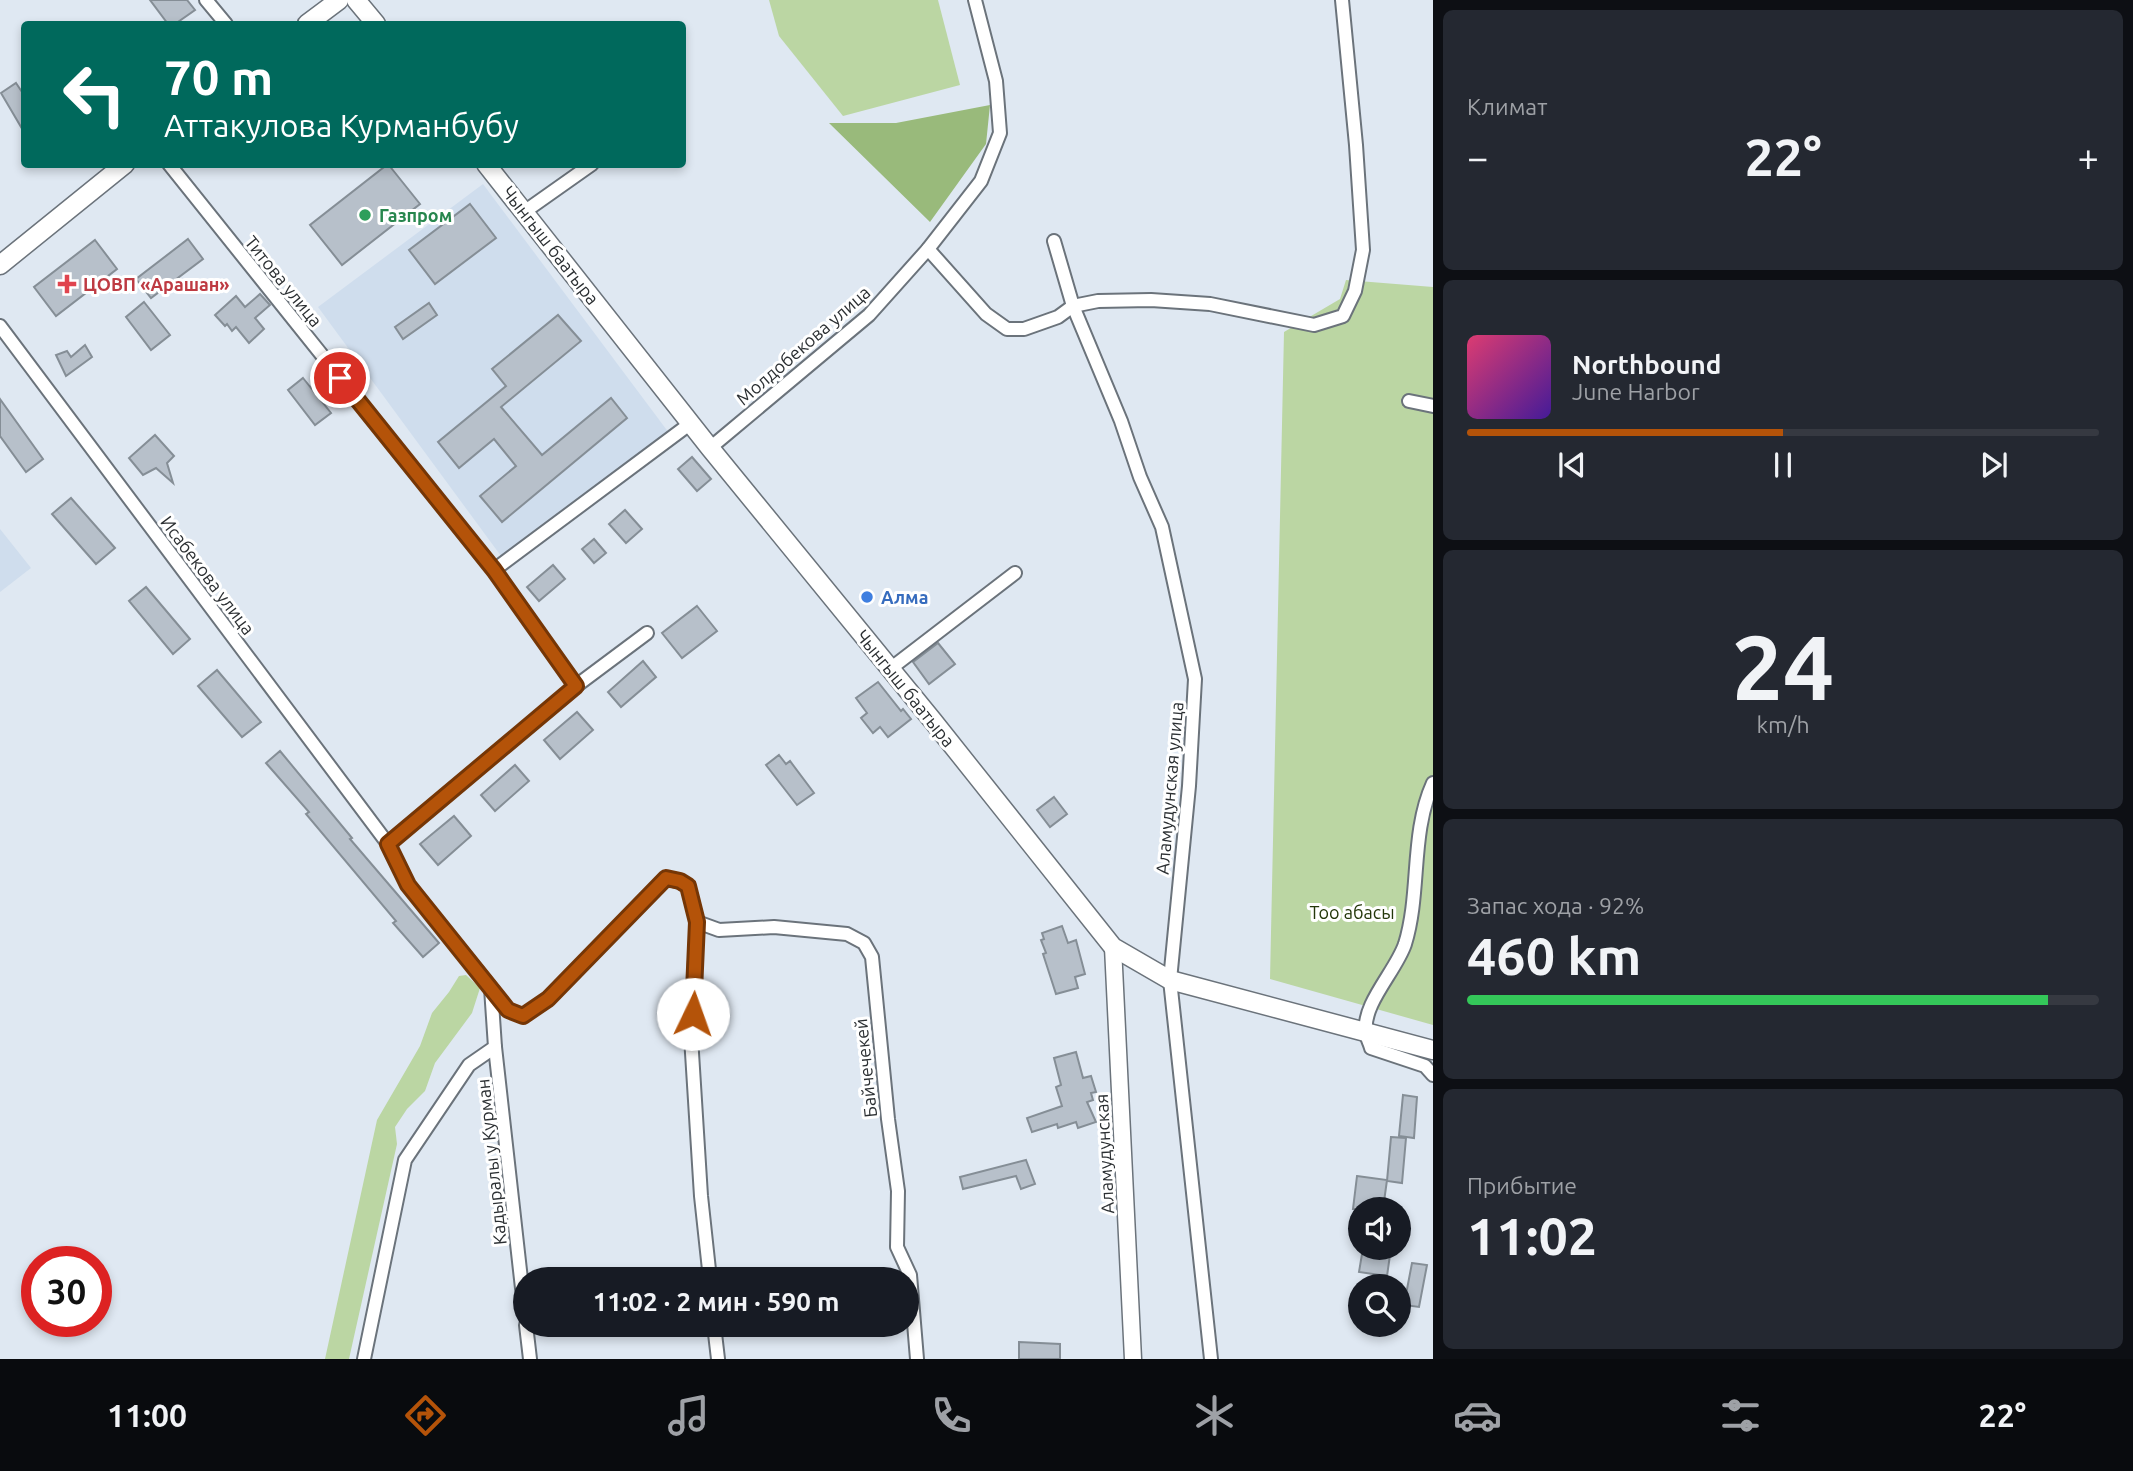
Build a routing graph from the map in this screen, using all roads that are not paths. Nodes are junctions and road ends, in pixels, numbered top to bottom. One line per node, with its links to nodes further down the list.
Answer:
1 (206, 0): 6 (street)
2 (338, 0): 7 (main road)
3 (356, 0): 8 (main road)
4 (975, 0): 15 (street, Молдобекова улица)
5 (1342, 0): 17 (street)
6 (224, 21)
7 (311, 21)
8 (374, 21)
9 (120, 168): 16 (main road)
10 (172, 168): 23 (street, Титова улица)
11 (489, 168): 13 (main road, Чынгыш баатыра)
12 (586, 168): 13 (street)
13 (524, 212): 21 (main road, Чынгыш баатыра)
14 (1054, 241): 17 (street, Аламудунская улица)
15 (929, 249): 17 (street); 22 (street, Молдобекова улица)
16 (0, 265)
17 (1073, 306): 32 (street, Аламудунская улица)
18 (0, 326): 29 (street, Исабекова улица)
19 (1409, 401): 20 (street)
20 (1433, 406)
21 (691, 423): 22 (main road, Чынгыш баатыра); 23 (street)
22 (710, 448): 26 (main road, Чынгыш баатыра)
23 (494, 570): 27 (street, Титова улица)
24 (1015, 573): 26 (street)
25 (647, 633): 27 (street)
26 (890, 669): 31 (main road, Чынгыш баатыра)
27 (576, 686): 29 (street)
28 (1433, 783): 34 (street)
29 (388, 844): 33 (street, Исабекова улица)
30 (697, 922): 33 (street, Исабекова улица); 39 (street); 45 (street, Байчечекей)
31 (1113, 947): 32 (main road, Чынгыш баатыра); 46 (street, Аламудунская)
32 (1170, 980): 34 (main road, Чынгыш баатыра); 47 (street, Аламудунская улица)
33 (491, 988): 35 (street, Кадыралы у Курман)
34 (1366, 1031): 36 (main road, Чынгыш баатыра); 37 (street)
35 (495, 1046): 38 (street, Кадыралы у Курман); 42 (street)
36 (1433, 1050)
37 (1433, 1075)
38 (520, 1267)
39 (709, 1267)
40 (527, 1337): 43 (street)
41 (715, 1337): 44 (street)
42 (364, 1359)
43 (530, 1359)
44 (718, 1359)
45 (917, 1359)
46 (1133, 1359)
47 (1211, 1359)

